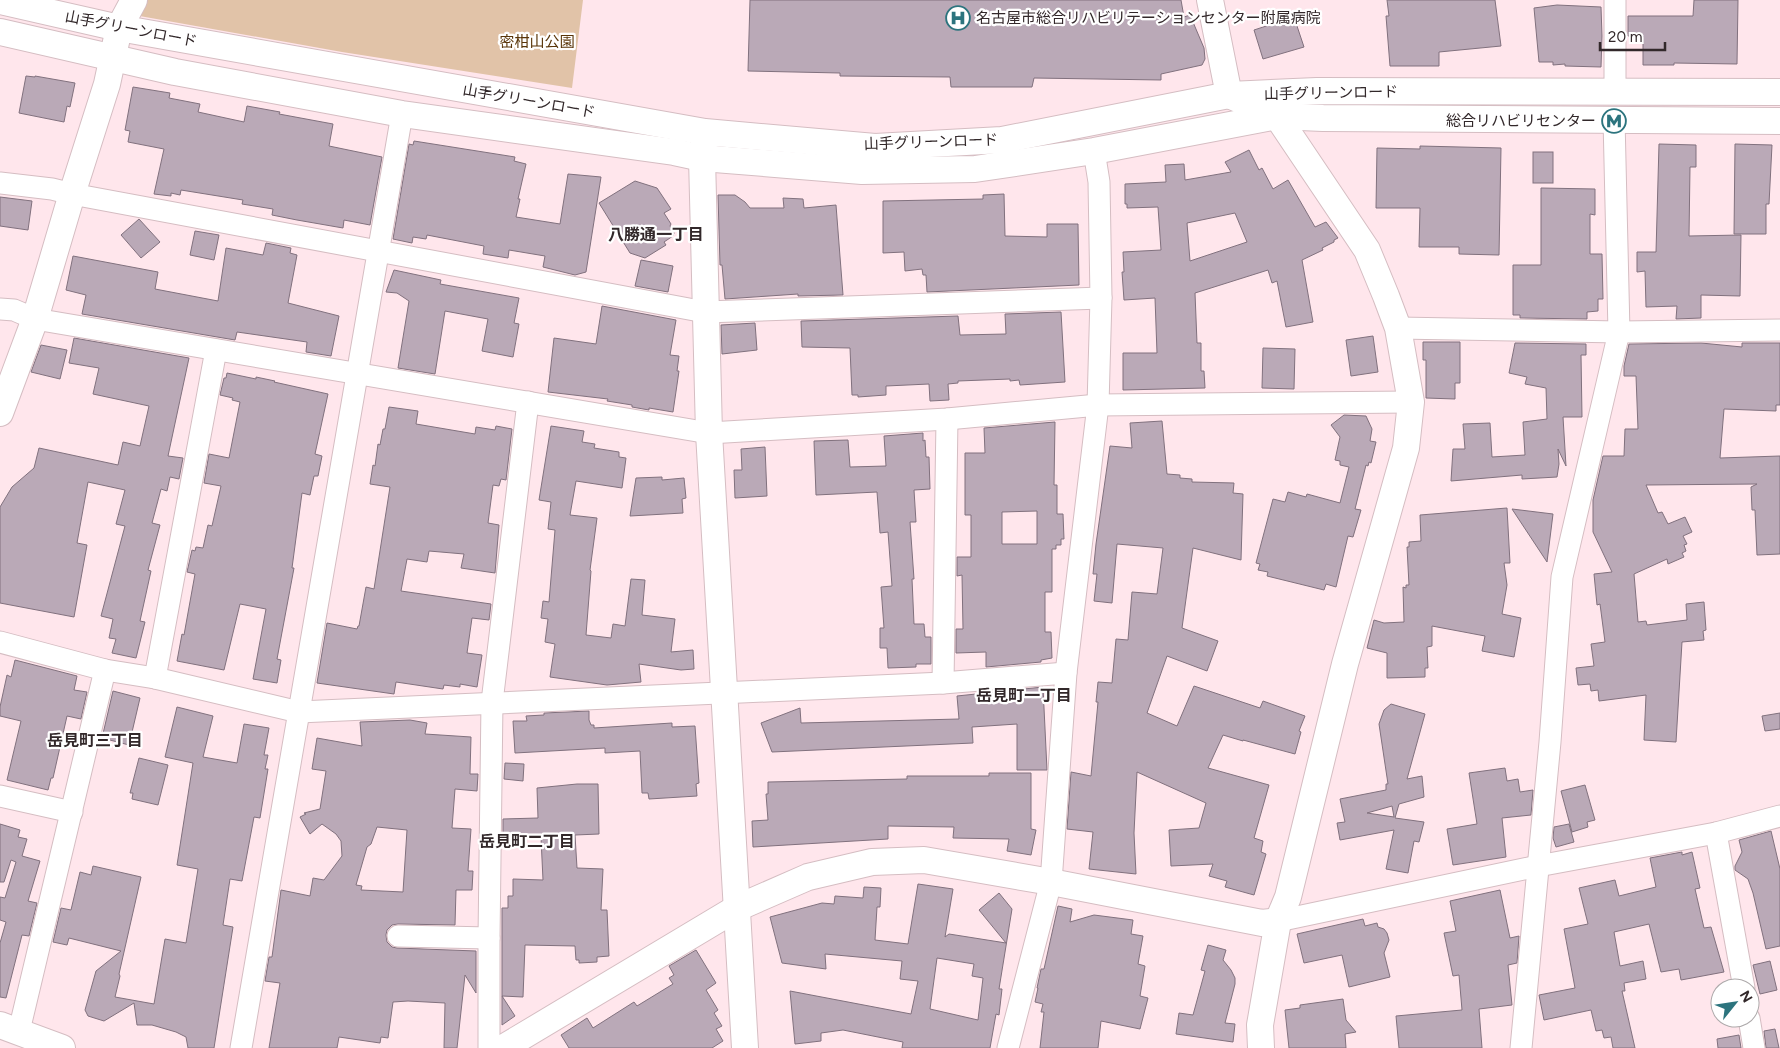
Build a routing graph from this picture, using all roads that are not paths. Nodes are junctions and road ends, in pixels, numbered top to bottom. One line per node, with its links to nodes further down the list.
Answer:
1 (134, 0): 5 (street)
2 (1210, 0): 10 (street)
3 (1615, 0): 8 (street)
4 (0, 1): 5 (street, 山手グリーンロード)
5 (119, 28): 7 (street); 15 (street, 山手グリーンロード)
6 (0, 32): 7 (street, 山手グリーンロード)
7 (113, 57): 11 (street, 山手グリーンロード); 19 (street)
8 (1615, 92): 9 (street, 山手グリーンロード); 10 (street, 山手グリーンロード)
9 (1780, 92)
10 (1229, 95): 12 (street); 15 (street, 山手グリーンロード)
11 (402, 114): 17 (street, 山手グリーンロード); 20 (street)
12 (1277, 116): 13 (street, 山手グリーンロード); 16 (street, 山手グリーンロード); 25 (street)
13 (1614, 119): 14 (street, 山手グリーンロード); 27 (street)
14 (1780, 121)
15 (705, 132): 17 (street)
16 (1094, 151): 17 (street, 山手グリーンロード); 21 (street)
17 (702, 158): 23 (street)
18 (0, 183): 19 (street)
19 (72, 194): 20 (street); 24 (street)
20 (379, 251): 23 (street); 29 (street)
21 (1101, 298): 23 (street); 32 (street)
22 (0, 309): 24 (street)
23 (705, 312): 35 (street)
24 (35, 319): 28 (street); 33 (street)
25 (1398, 328): 27 (street); 31 (street)
26 (1780, 330): 27 (street)
27 (1619, 332): 48 (street)
28 (216, 350): 29 (street); 39 (street)
29 (358, 373): 30 (street); 43 (street)
30 (528, 402): 35 (street); 42 (street)
31 (1411, 402): 32 (street); 51 (street)
32 (1098, 405): 34 (street); 38 (street)
33 (0, 413)
34 (947, 419): 35 (street); 40 (street)
35 (709, 433): 41 (street)
36 (0, 642): 37 (street)
37 (105, 670): 39 (street); 45 (street)
38 (1066, 674): 40 (street); 49 (street)
39 (155, 678): 43 (street)
40 (943, 683): 41 (street)
41 (724, 694): 42 (street); 50 (street)
42 (492, 702): 43 (street); 53 (street)
43 (299, 712): 58 (street)
44 (0, 796): 45 (street)
45 (72, 812): 55 (street)
46 (1780, 816): 47 (street)
47 (1716, 833): 48 (street); 54 (street)
48 (1538, 866): 51 (street); 64 (street)
49 (1050, 882): 50 (street); 51 (street); 62 (street)
50 (737, 908): 60 (street); 61 (street)
51 (1278, 921): 63 (street)
52 (398, 936): 53 (street)
53 (489, 938): 59 (street)
54 (1742, 978)
55 (10, 1028): 57 (street)
56 (1751, 1028): 65 (street)
57 (62, 1048)
58 (240, 1048)
59 (489, 1048)
60 (503, 1048)
61 (745, 1048)
62 (1008, 1048)
63 (1261, 1048)
64 (1522, 1048)
65 (1754, 1048)

